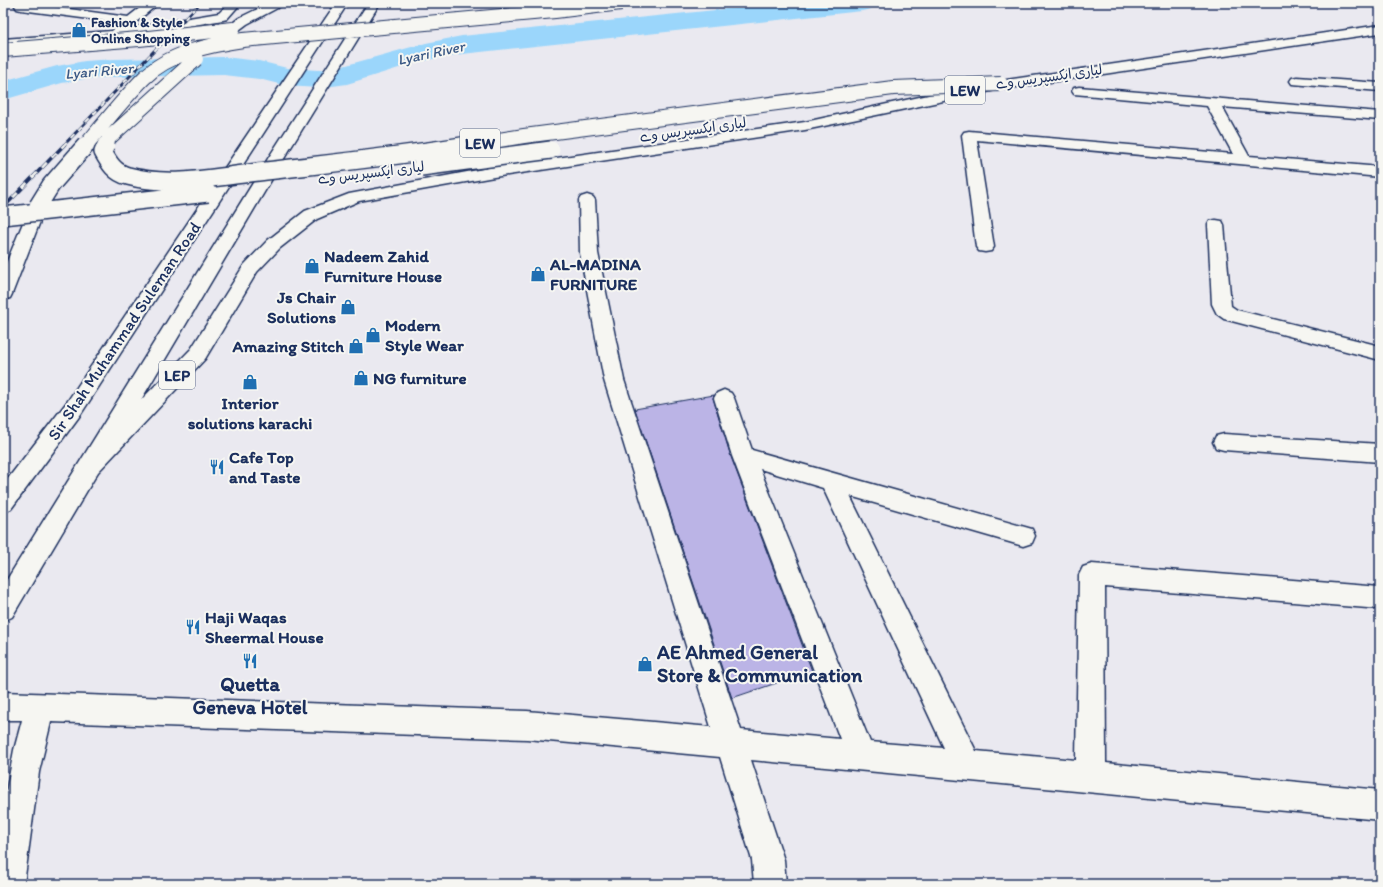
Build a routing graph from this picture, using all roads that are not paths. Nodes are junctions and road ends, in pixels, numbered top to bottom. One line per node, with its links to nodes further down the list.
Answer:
1 (148, 3): 9 (main road)
2 (235, 3): 13 (main road)
3 (280, 3): 17 (main road, LEW, bridge)
4 (342, 3): 39 (main road, Sir Shah Muhammad Suleman Road)
5 (374, 3): 37 (main road, Sir Shah Muhammad Suleman Road)
6 (621, 3): 31 (main road, bridge)
7 (21, 6): 9 (main road)
8 (379, 15): 10 (main road)
9 (130, 21): 13 (main road)
10 (319, 21)
11 (280, 24): 15 (main road, bridge)
12 (1380, 29): 17 (main road, لیاری ایکسپریس وے / LEW)
13 (112, 36): 14 (main road)
14 (3, 43)
15 (3, 50)
16 (1297, 81): 18 (main road)
17 (1001, 84): 24 (main road, لیاری ایکسپریس وے / LEW, bridge); 30 (main road, LEW, bridge)
18 (1380, 87)
19 (1079, 91): 20 (main road)
20 (1212, 102): 21 (main road); 22 (main road)
21 (1380, 116)
22 (1244, 160): 23 (main road); 29 (main road)
23 (1380, 172)
24 (366, 174)
25 (280, 185): 27 (main road, bridge)
26 (587, 200): 45 (main road)
27 (3, 216)
28 (1216, 225): 32 (main road)
29 (985, 247)
30 (250, 269): 37 (main road, LEP)
31 (3, 294)
32 (1380, 354)
33 (724, 398): 36 (main road)
34 (1224, 442): 35 (main road)
35 (1380, 453)
36 (743, 456): 38 (main road); 46 (main road)
37 (87, 469): 42 (main road, Sir Shah Muhammad Suleman Road)
38 (831, 481): 40 (main road); 47 (main road)
39 (3, 502)
40 (1023, 536)
41 (1380, 598): 48 (main road)
42 (3, 609)
43 (3, 706): 44 (main road)
44 (41, 707): 45 (main road); 50 (main road)
45 (730, 743): 46 (main road); 51 (main road)
46 (861, 755): 47 (main road)
47 (967, 765): 48 (main road)
48 (1091, 777): 49 (main road)
49 (1380, 806)
50 (8, 884)
51 (770, 884)

